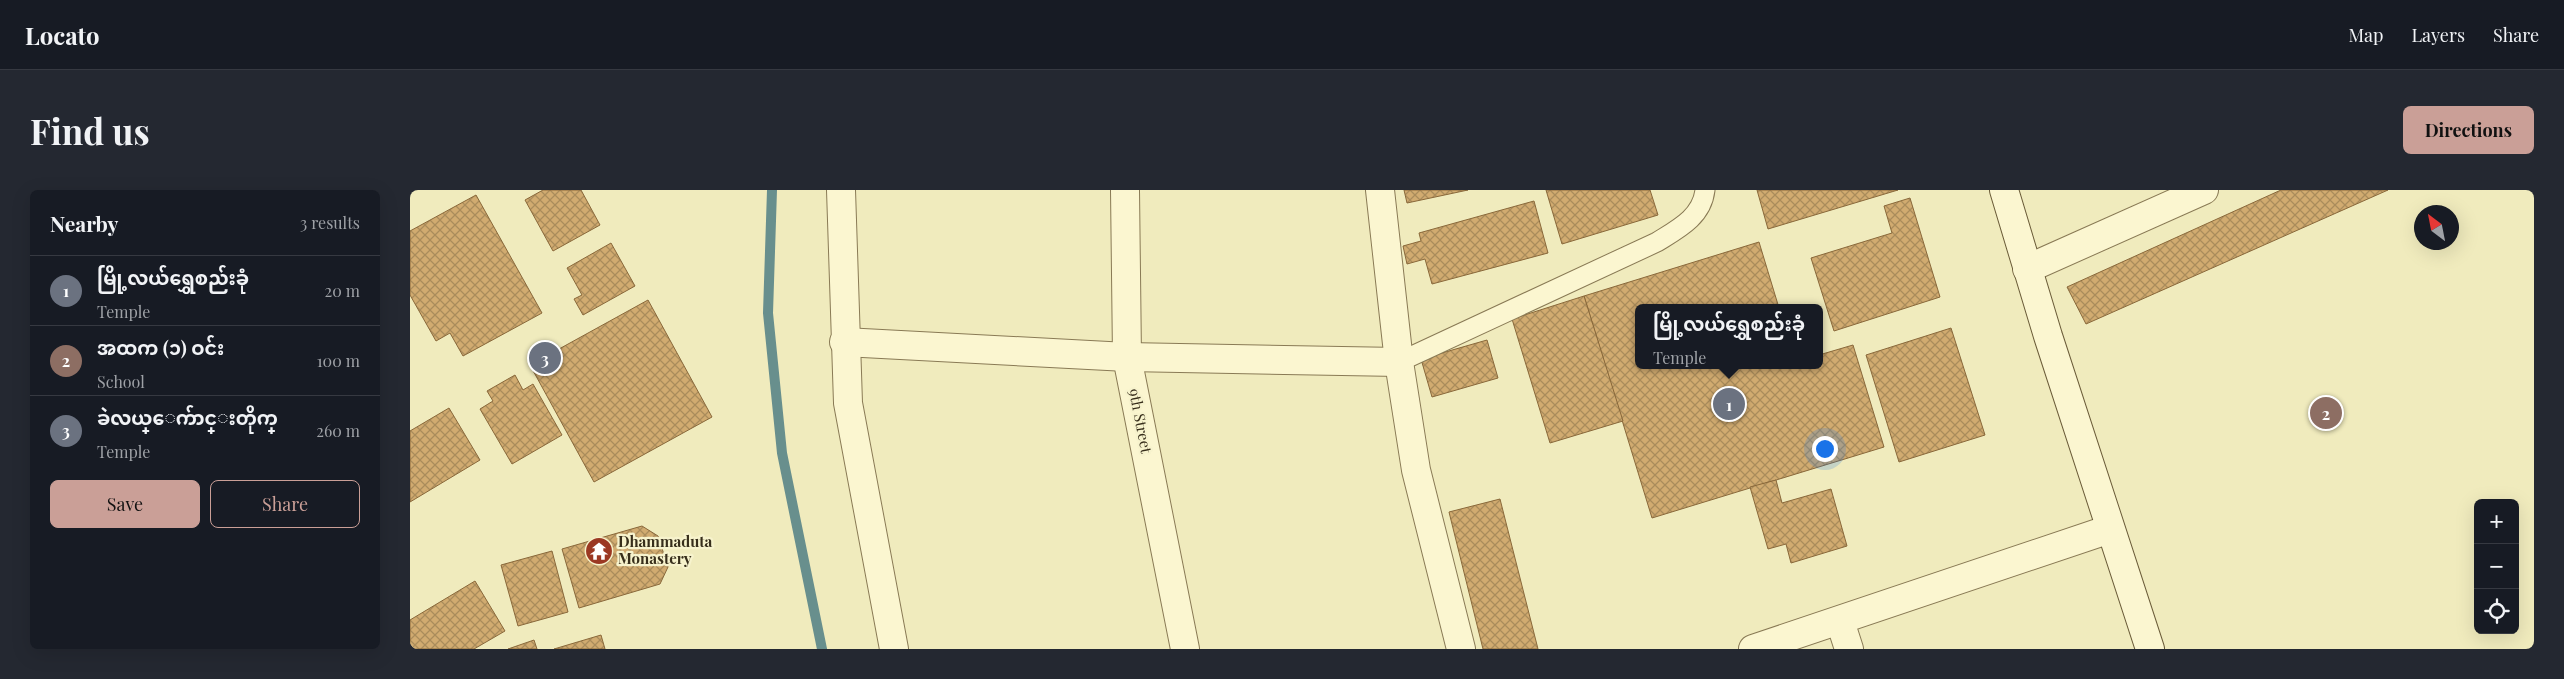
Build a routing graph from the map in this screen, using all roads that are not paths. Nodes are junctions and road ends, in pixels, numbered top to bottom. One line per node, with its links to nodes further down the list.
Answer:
1 (842, 190): 8 (street)
2 (1125, 190): 9 (street, 9th Street)
3 (1380, 190): 10 (street)
4 (1705, 190): 10 (lane)
5 (2004, 190): 7 (street)
6 (2204, 190): 7 (street)
7 (2027, 269): 11 (street)
8 (844, 342): 9 (street); 13 (street)
9 (1127, 357): 10 (street); 14 (street, 9th Street)
10 (1399, 362): 15 (street)
11 (2110, 529): 12 (street); 18 (street)
12 (1840, 621): 16 (street); 17 (street)
13 (894, 649)
14 (1185, 649)
15 (1461, 649)
16 (1753, 649)
17 (1849, 649)
18 (2150, 649)

